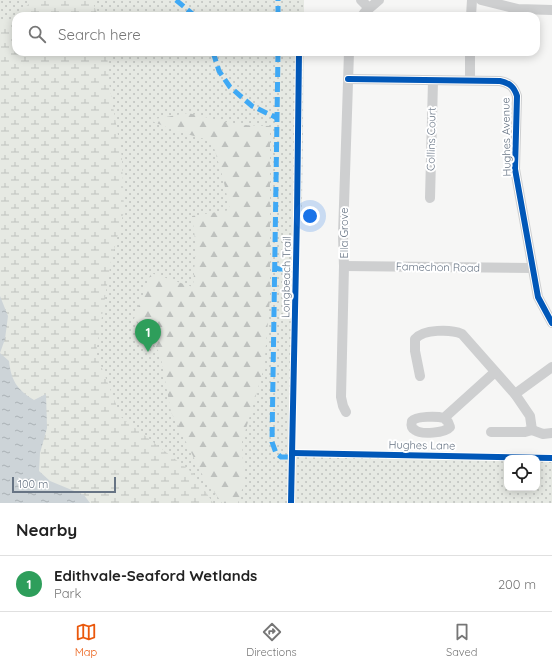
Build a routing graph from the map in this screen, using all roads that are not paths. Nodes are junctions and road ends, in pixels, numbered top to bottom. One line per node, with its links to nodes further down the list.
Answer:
1 (360, 0): 6 (street)
2 (380, 0): 6 (street)
3 (472, 0): 7 (street)
4 (481, 0): 5 (street)
5 (552, 10)
6 (365, 12)
7 (471, 12)
8 (348, 56): 10 (street, Ella Grove)
9 (470, 56): 11 (street)
10 (348, 79): 12 (street, Hughes Avenue); 14 (street, Ella Grove)
11 (470, 80): 12 (street, Hughes Avenue); 15 (street, Hughes Avenue)
12 (433, 81): 13 (street, Collins Court)
13 (430, 198)
14 (344, 266): 15 (street, Famechon Road); 21 (street, Ella Grove)
15 (532, 268): 16 (street, Hughes Avenue)
16 (552, 323)
17 (552, 367): 20 (street)
18 (495, 372): 19 (street); 20 (street); 22 (street)
19 (420, 376)
20 (515, 394): 23 (street)
21 (346, 412)
22 (444, 418)
23 (532, 430): 24 (street); 25 (street)
24 (491, 432)
25 (552, 433)

